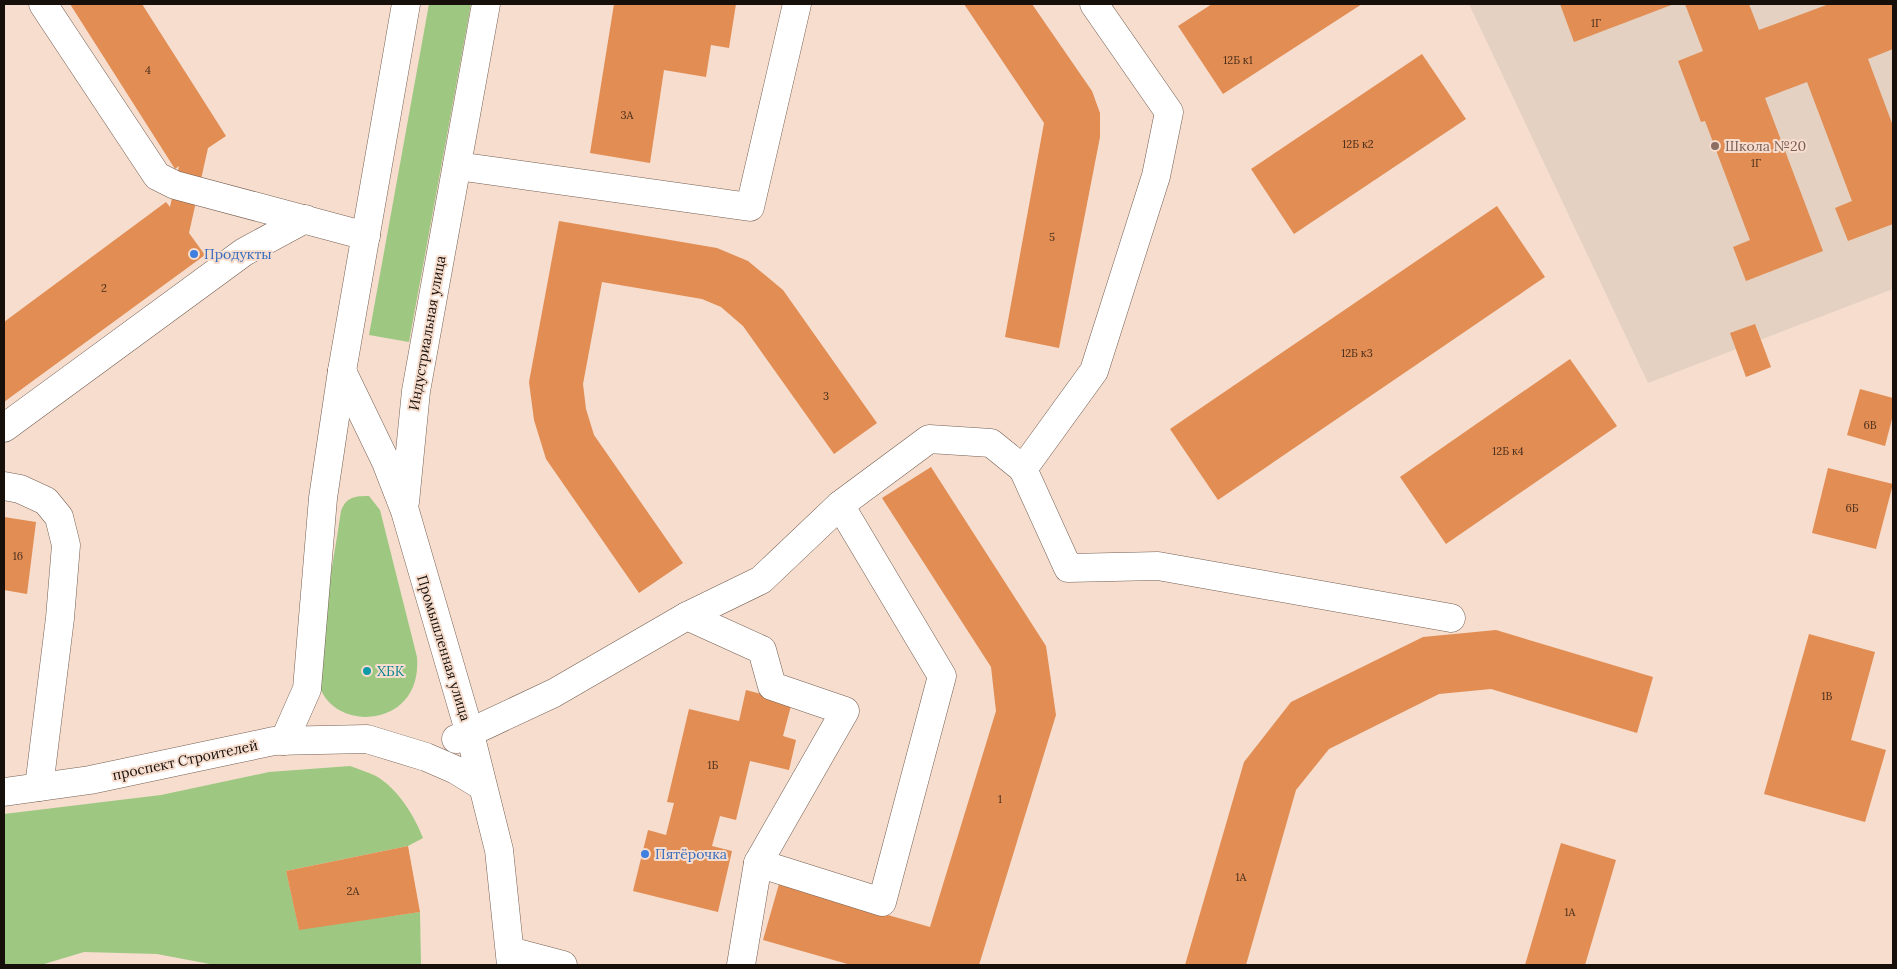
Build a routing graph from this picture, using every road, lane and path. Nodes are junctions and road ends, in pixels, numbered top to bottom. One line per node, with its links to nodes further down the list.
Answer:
1 (43, 4): 7 (main road)
2 (406, 4): 8 (main road)
3 (486, 4): 6 (main road, Индустриальная улица)
4 (797, 4): 6 (main road)
5 (1094, 4): 11 (main road)
6 (457, 166): 14 (main road, Индустриальная улица)
7 (305, 219): 8 (main road); 10 (main road)
8 (366, 236): 9 (main road)
9 (342, 371): 14 (main road); 18 (main road)
10 (4, 428)
11 (1023, 469): 13 (main road); 16 (main road)
12 (4, 486): 20 (main road)
13 (840, 505): 15 (main road); 22 (main road)
14 (405, 512): 17 (main road, Промышленная улица)
15 (687, 616): 17 (main road); 22 (main road)
16 (1451, 618)
17 (470, 734): 19 (main road, Промышленная улица)
18 (284, 741): 19 (main road, проспект Строителей); 20 (main road, проспект Строителей)
19 (482, 786): 23 (main road, Промышленная улица)
20 (39, 787): 21 (main road, проспект Строителей)
21 (4, 792)
22 (758, 863): 25 (main road)
23 (510, 958): 24 (main road)
24 (563, 965)
25 (741, 965)

